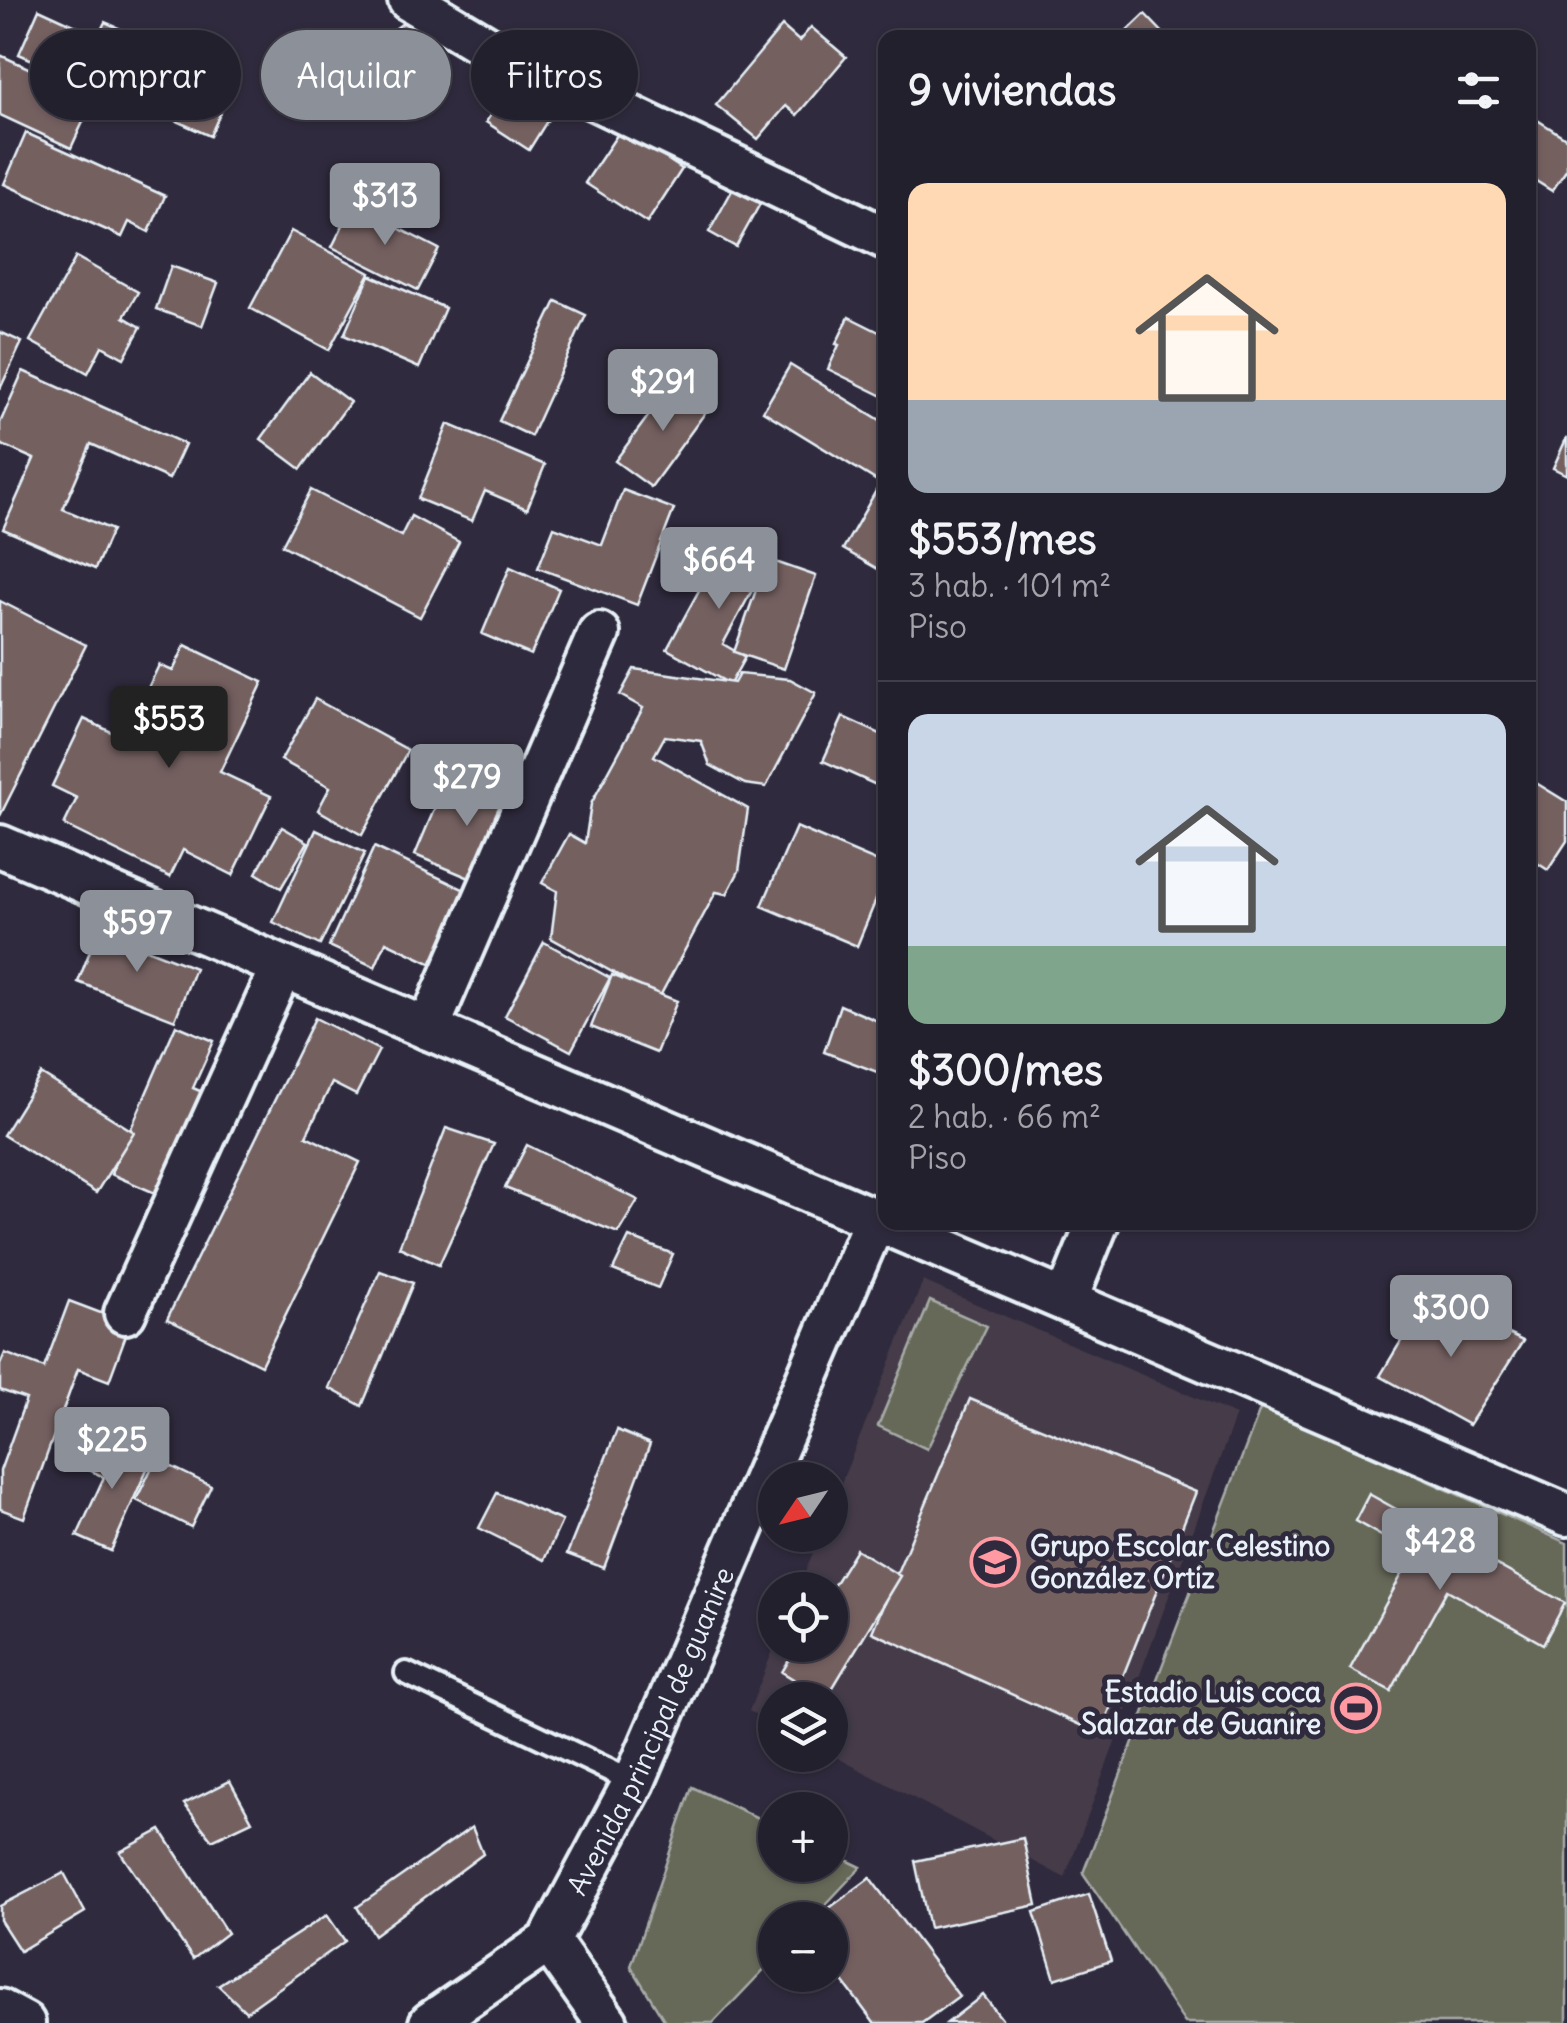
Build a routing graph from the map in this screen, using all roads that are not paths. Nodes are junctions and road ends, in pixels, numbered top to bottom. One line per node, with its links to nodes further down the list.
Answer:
1 (410, 0): 2 (street)
2 (878, 235)
3 (600, 632): 6 (street)
4 (0, 846): 5 (street)
5 (282, 967): 6 (street); 12 (street)
6 (428, 1029): 7 (street)
7 (875, 1220): 8 (street); 15 (street, Avenida principal de guanire)
8 (878, 1221)
9 (899, 1230): 11 (street)
10 (1095, 1230): 11 (street)
11 (1066, 1301): 13 (street)
12 (125, 1312)
13 (1567, 1515)
14 (406, 1673): 15 (lane)
15 (634, 1782): 16 (street, Avenida principal de guanire)
16 (549, 1940): 19 (street, Avenida principal de guanire); 20 (street)
17 (0, 2010): 18 (street)
18 (24, 2023)
19 (430, 2023)
20 (607, 2023)

